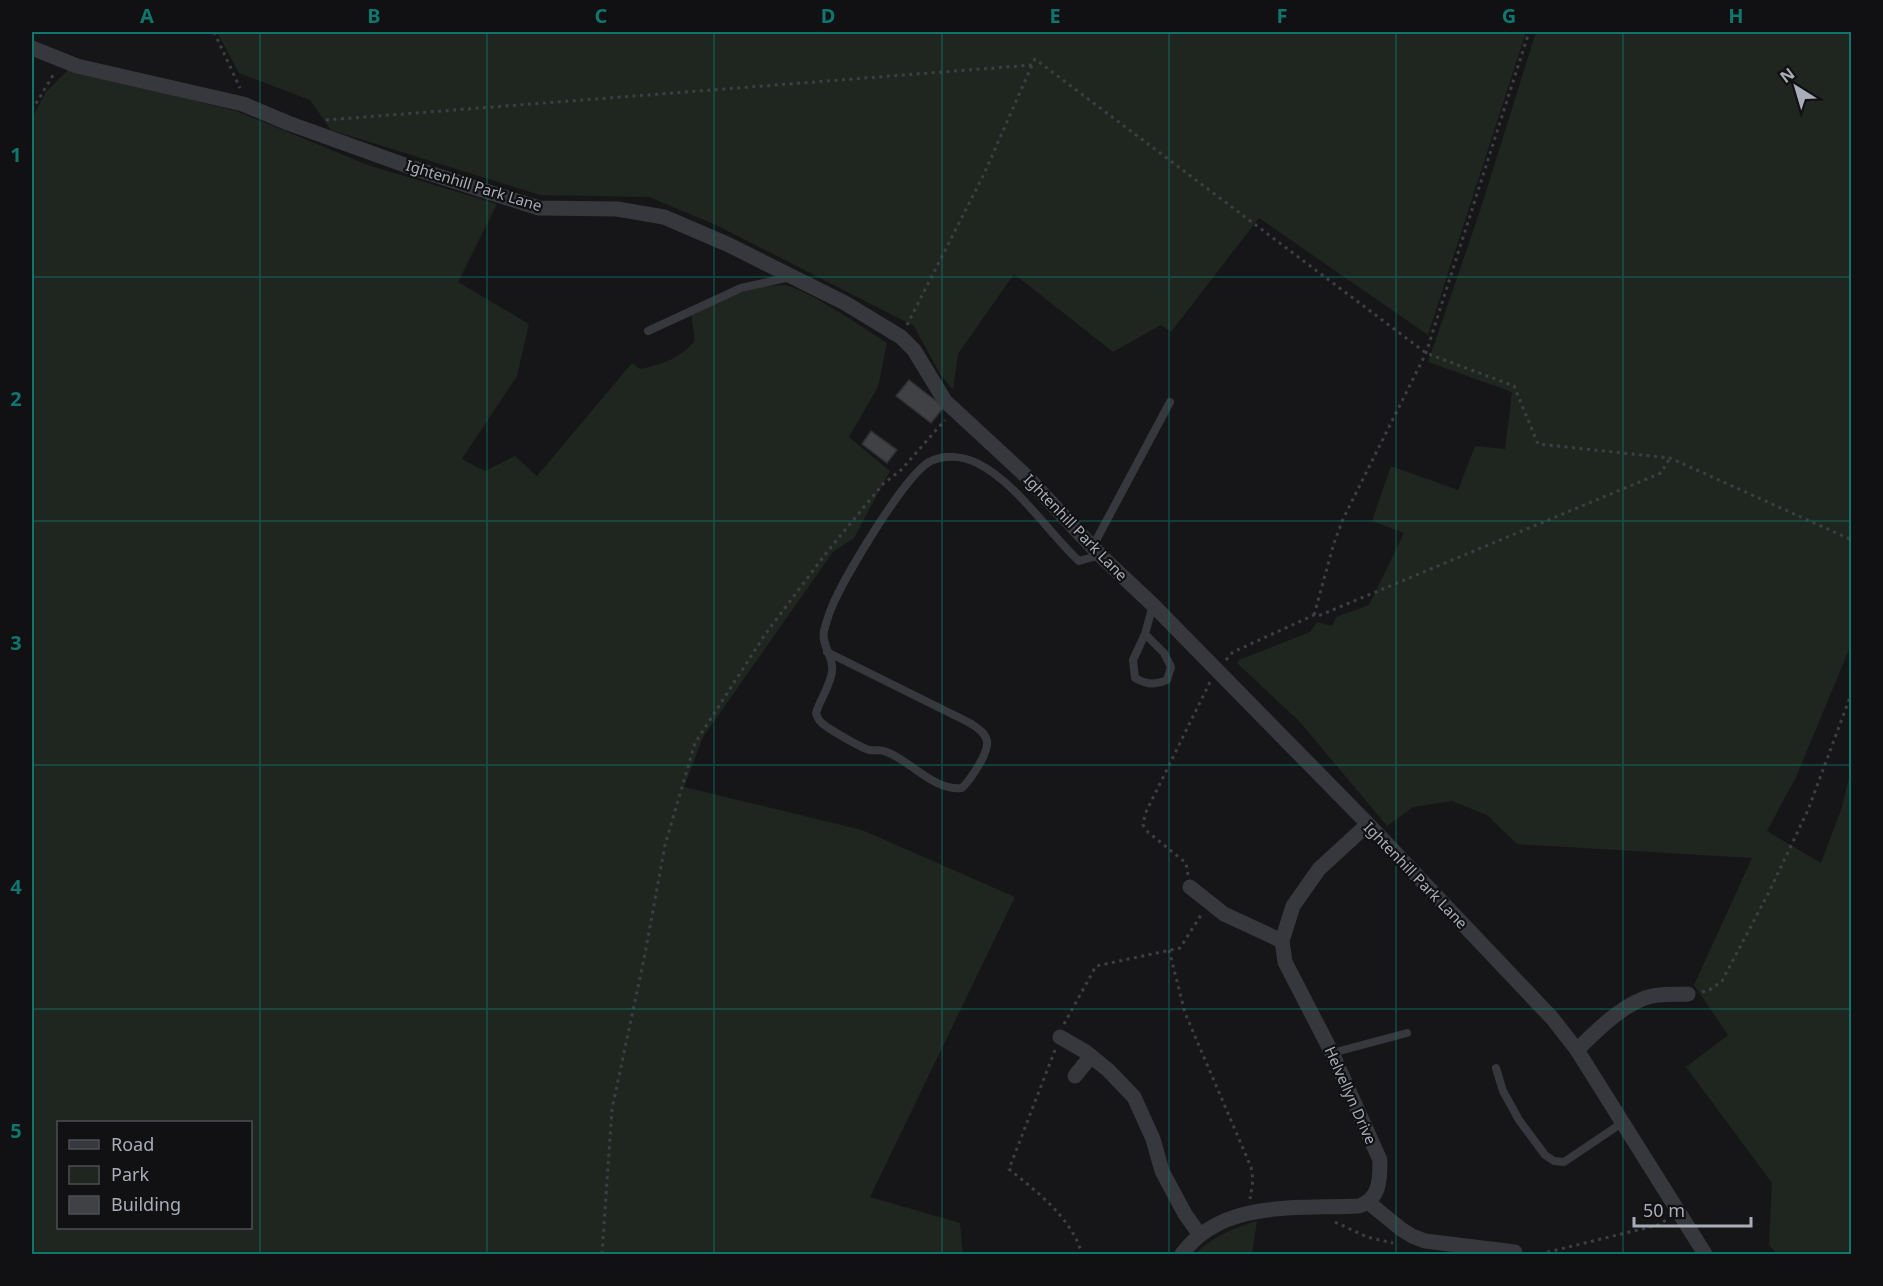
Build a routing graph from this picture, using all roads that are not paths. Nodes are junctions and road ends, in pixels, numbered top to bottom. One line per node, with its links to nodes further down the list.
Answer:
1 (32, 48): 2 (street, Ightenhill Park Lane)
2 (792, 276): 3 (lane); 5 (street, Ightenhill Park Lane)
3 (648, 331)
4 (1170, 402): 5 (lane)
5 (1096, 550): 6 (street, Ightenhill Park Lane); 8 (lane)
6 (1153, 605): 7 (lane); 9 (street, Ightenhill Park Lane)
7 (1145, 634): 7 (lane)
8 (827, 652): 8 (lane)
9 (1368, 824): 11 (street); 15 (street, Ightenhill Park Lane)
10 (1190, 887): 11 (street)
11 (1282, 941): 16 (street, Helvellyn Drive)
12 (1688, 994): 15 (street)
13 (1407, 1033): 16 (lane)
14 (1060, 1037): 17 (street)
15 (1577, 1050): 20 (street, Ightenhill Park Lane)
16 (1332, 1053): 21 (street, Helvellyn Drive)
17 (1091, 1056): 19 (street); 22 (street)
18 (1496, 1068): 20 (lane)
19 (1075, 1076)
20 (1622, 1123): 25 (street, Ightenhill Park Lane)
21 (1369, 1203): 22 (street); 23 (street)
22 (1200, 1234): 24 (street)
23 (1515, 1252)
24 (1182, 1254)
25 (1705, 1254)

